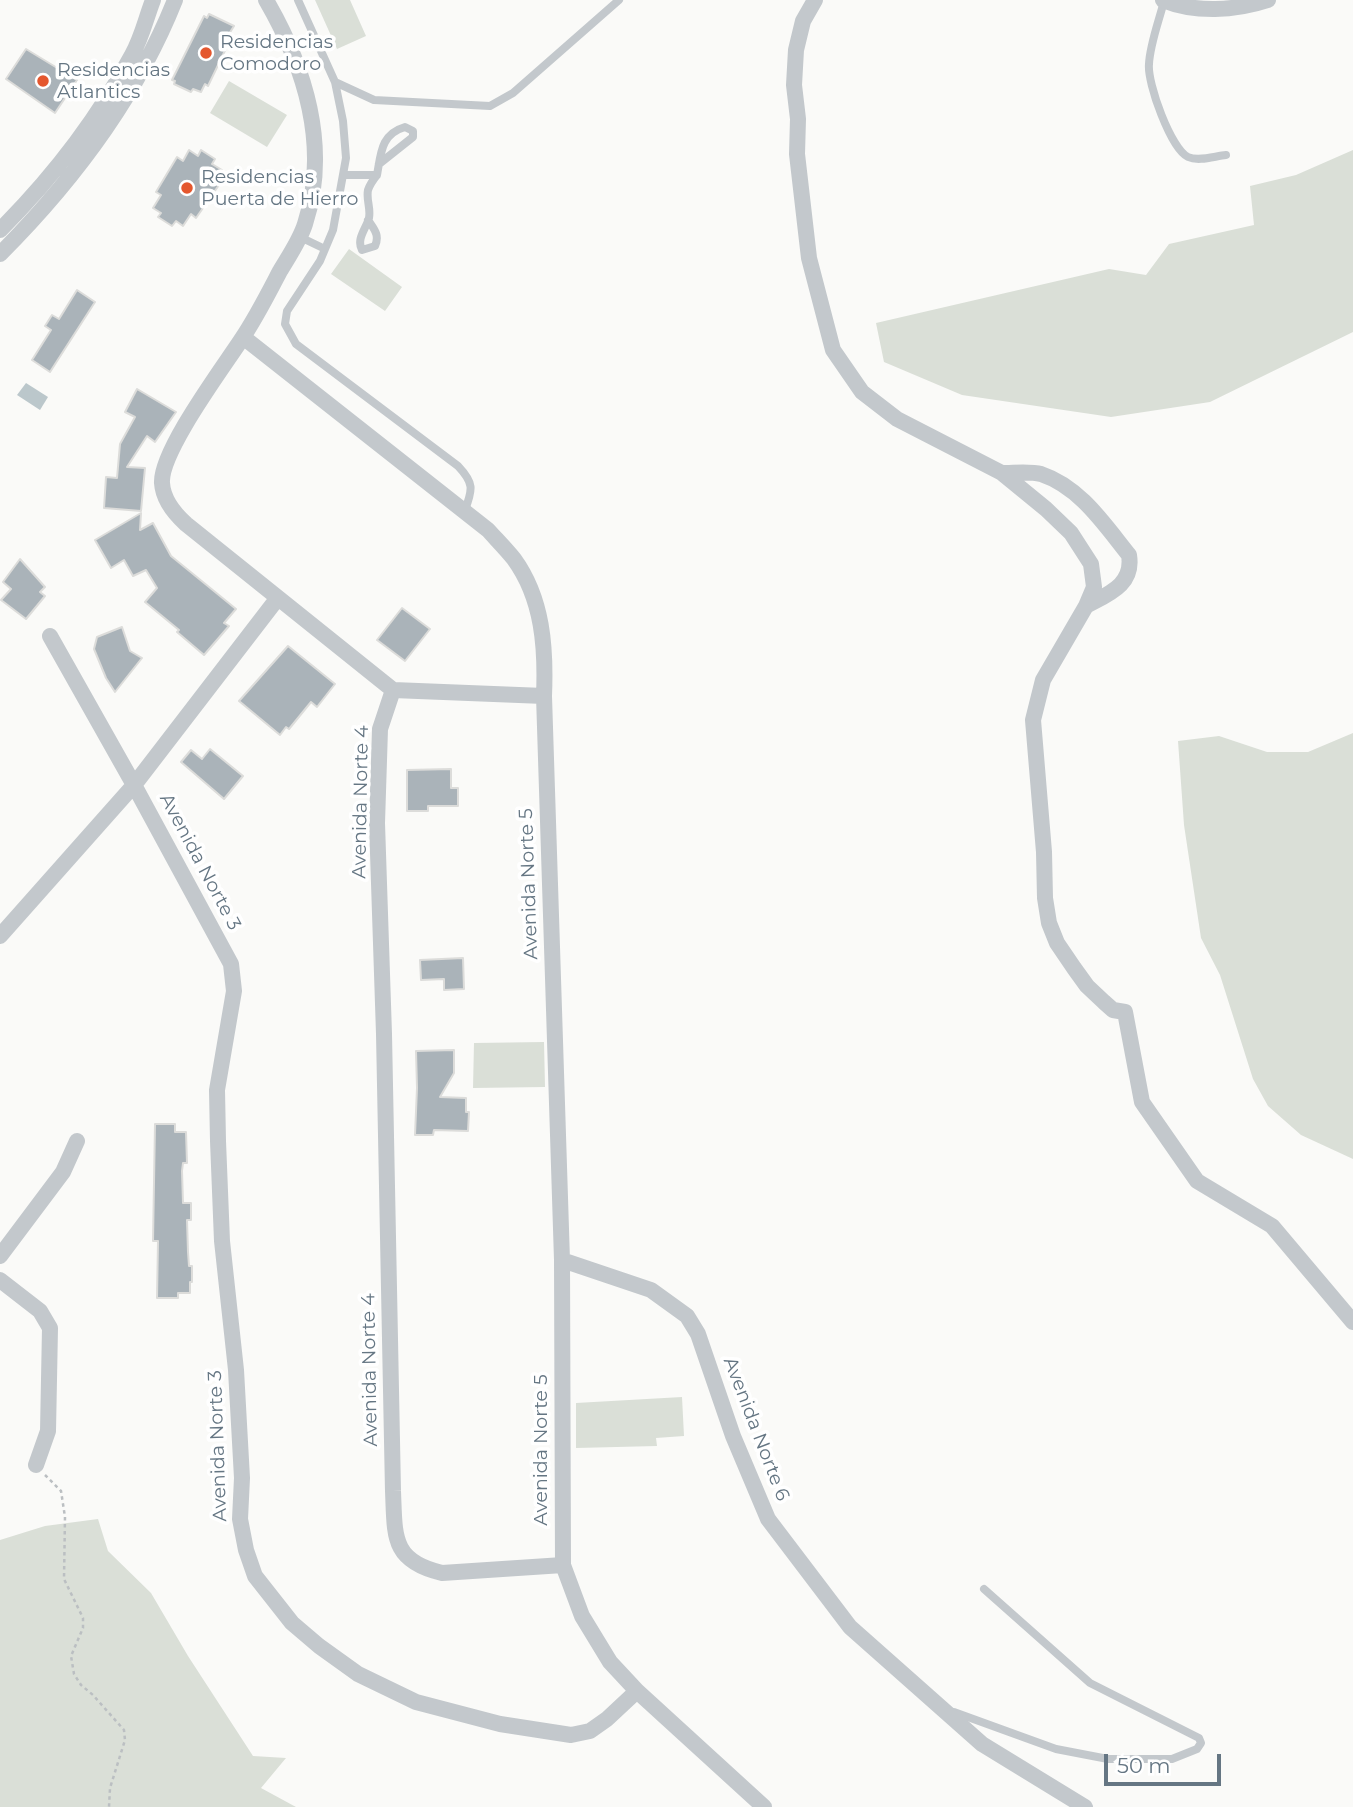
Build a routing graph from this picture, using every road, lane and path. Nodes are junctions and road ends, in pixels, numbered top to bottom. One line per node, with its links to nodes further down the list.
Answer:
1 (153, 0): 15 (street)
2 (175, 0): 18 (street)
3 (266, 0): 16 (street)
4 (298, 0): 9 (lane)
5 (619, 0): 9 (lane)
6 (815, 0): 20 (street)
7 (1163, 0): 8 (street); 10 (lane)
8 (1268, 0)
9 (335, 82): 12 (lane)
10 (1226, 155)
11 (379, 164): 11 (lane); 13 (lane)
12 (344, 175): 13 (lane); 17 (lane)
13 (377, 175): 14 (lane)
14 (368, 220)
15 (0, 230)
16 (299, 237): 17 (lane); 19 (street)
17 (325, 249): 21 (lane)
18 (0, 254)
19 (243, 337): 21 (street, Avenida Norte 5); 22 (street)
20 (1002, 472): 23 (street); 23 (street)
21 (465, 510): 26 (street, Avenida Norte 5)
22 (277, 599): 25 (street); 27 (street)
23 (1086, 606): 33 (street)
24 (50, 636): 27 (street, Avenida Norte 3)
25 (393, 690): 26 (street); 35 (street, Avenida Norte 4)
26 (544, 696): 31 (street, Avenida Norte 5)
27 (134, 785): 28 (street); 37 (street, Avenida Norte 3)
28 (0, 936)
29 (77, 1141): 30 (street)
30 (0, 1256)
31 (562, 1260): 35 (street, Avenida Norte 5); 38 (street, Avenida Norte 6)
32 (0, 1280): 34 (street)
33 (1353, 1322)
34 (36, 1465): 39 (path)
35 (563, 1564): 37 (street)
36 (984, 1588): 38 (lane)
37 (637, 1691): 40 (street)
38 (941, 1708): 41 (street, Avenida Norte 6)
39 (109, 1807)
40 (764, 1807)
41 (1085, 1807)

